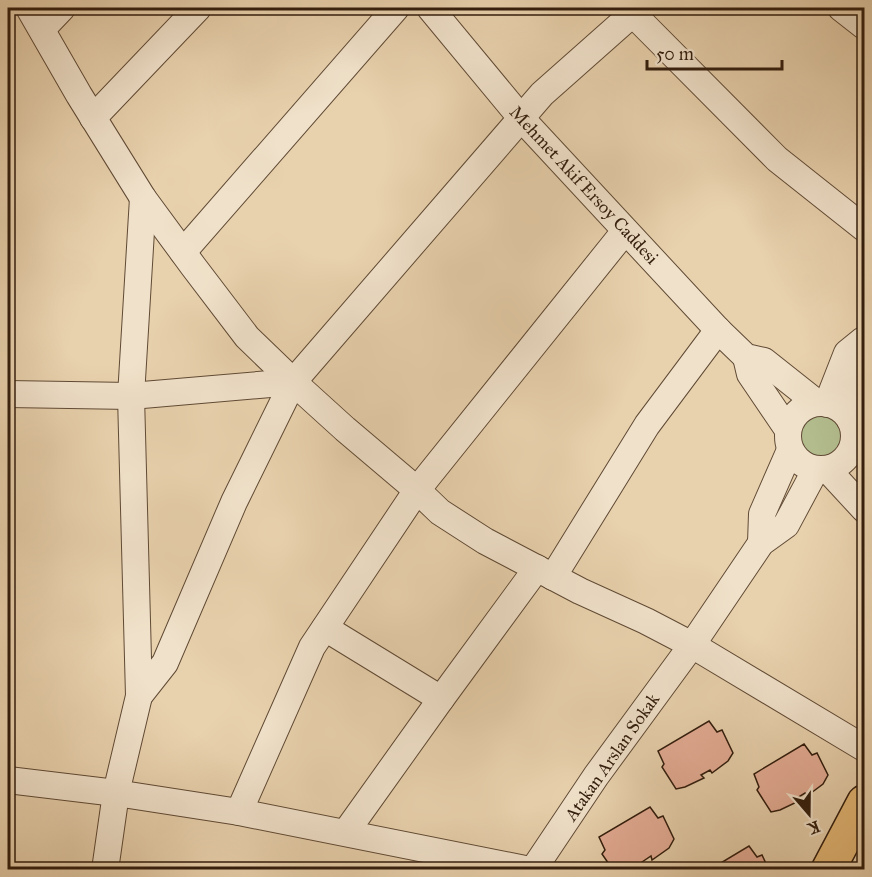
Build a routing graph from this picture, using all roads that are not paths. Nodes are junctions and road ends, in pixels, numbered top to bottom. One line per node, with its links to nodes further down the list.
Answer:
1 (29, 8): 9 (street)
2 (62, 8): 9 (street)
3 (198, 8): 10 (street)
4 (396, 8): 15 (street)
5 (430, 8): 11 (street, Mehmet Akif Ersoy Caddesi)
6 (841, 8): 8 (street)
7 (635, 10): 11 (street); 13 (street)
8 (864, 26)
9 (42, 29): 10 (street)
10 (93, 118): 12 (street)
11 (522, 119): 14 (street, Mehmet Akif Ersoy Caddesi); 20 (street)
12 (143, 198): 15 (street); 22 (street)
13 (864, 228)
14 (626, 231): 16 (street, Mehmet Akif Ersoy Caddesi); 28 (street)
15 (183, 252): 20 (street)
16 (718, 330): 18 (street, Mehmet Akif Ersoy Caddesi); 31 (street)
17 (864, 342): 23 (street)
18 (746, 357): 23 (street); 25 (street)
19 (864, 367): 24 (street)
20 (293, 382): 22 (street); 28 (street); 34 (street)
21 (8, 394): 22 (street)
22 (131, 396): 34 (street)
23 (822, 404): 24 (street); 25 (street)
24 (850, 420): 26 (street)
25 (789, 440): 27 (street); 30 (street)
26 (858, 456): 27 (street)
27 (822, 469): 29 (street); 30 (street)
28 (417, 490): 31 (street); 32 (street)
29 (864, 509)
30 (761, 543): 33 (street, Atakan Arslan Sokak)
31 (545, 572): 33 (street); 35 (street)
32 (325, 628): 35 (street); 40 (street)
33 (692, 645): 36 (street); 43 (street, Atakan Arslan Sokak)
34 (139, 696): 38 (street)
35 (441, 699): 41 (street)
36 (864, 748)
37 (8, 780): 38 (street)
38 (116, 793): 40 (street); 42 (street)
39 (864, 802): 44 (main road)
40 (239, 812): 41 (street)
41 (346, 832): 43 (street)
42 (105, 870)
43 (532, 870)
44 (828, 870)

